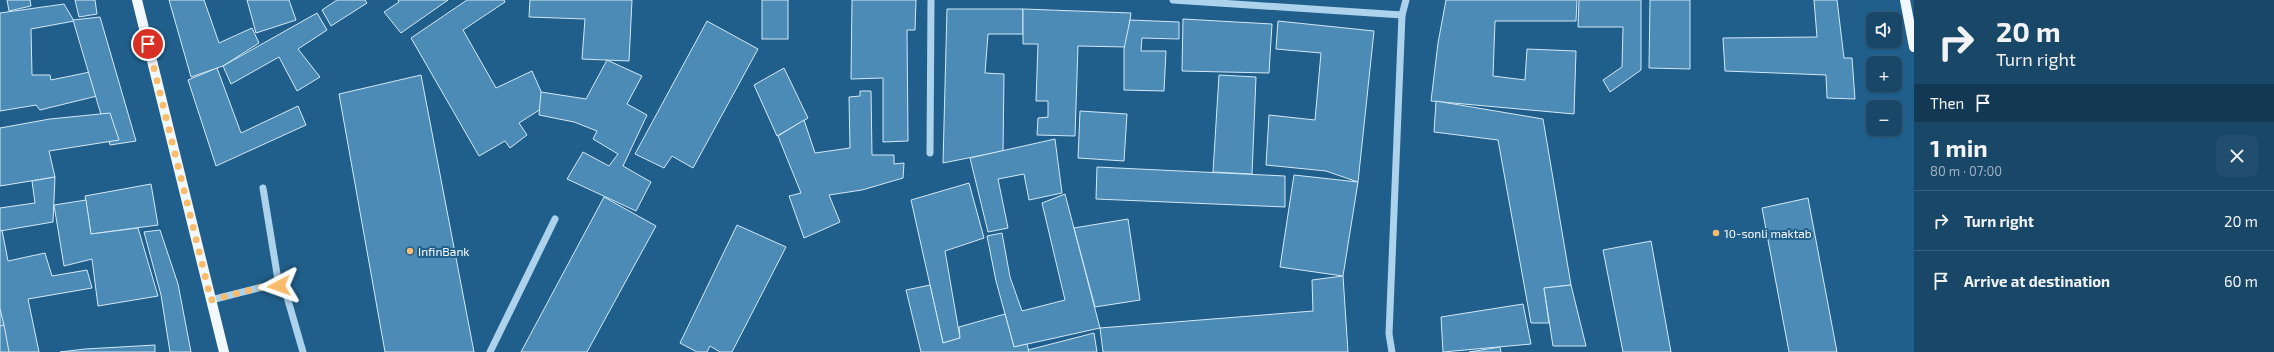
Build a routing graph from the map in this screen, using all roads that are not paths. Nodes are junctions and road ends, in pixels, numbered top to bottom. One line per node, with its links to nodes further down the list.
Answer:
1 (137, 0): 12 (main road)
2 (931, 0): 8 (street)
3 (1173, 0): 6 (street)
4 (1406, 0): 6 (street)
5 (1905, 0): 7 (main road)
6 (1402, 15): 16 (street)
7 (1914, 47)
8 (930, 153)
9 (263, 188): 11 (street)
10 (554, 219): 15 (street)
11 (279, 286): 12 (street); 14 (street)
12 (211, 300): 13 (main road)
13 (224, 352)
14 (303, 352)
15 (490, 352)
16 (1392, 352)

